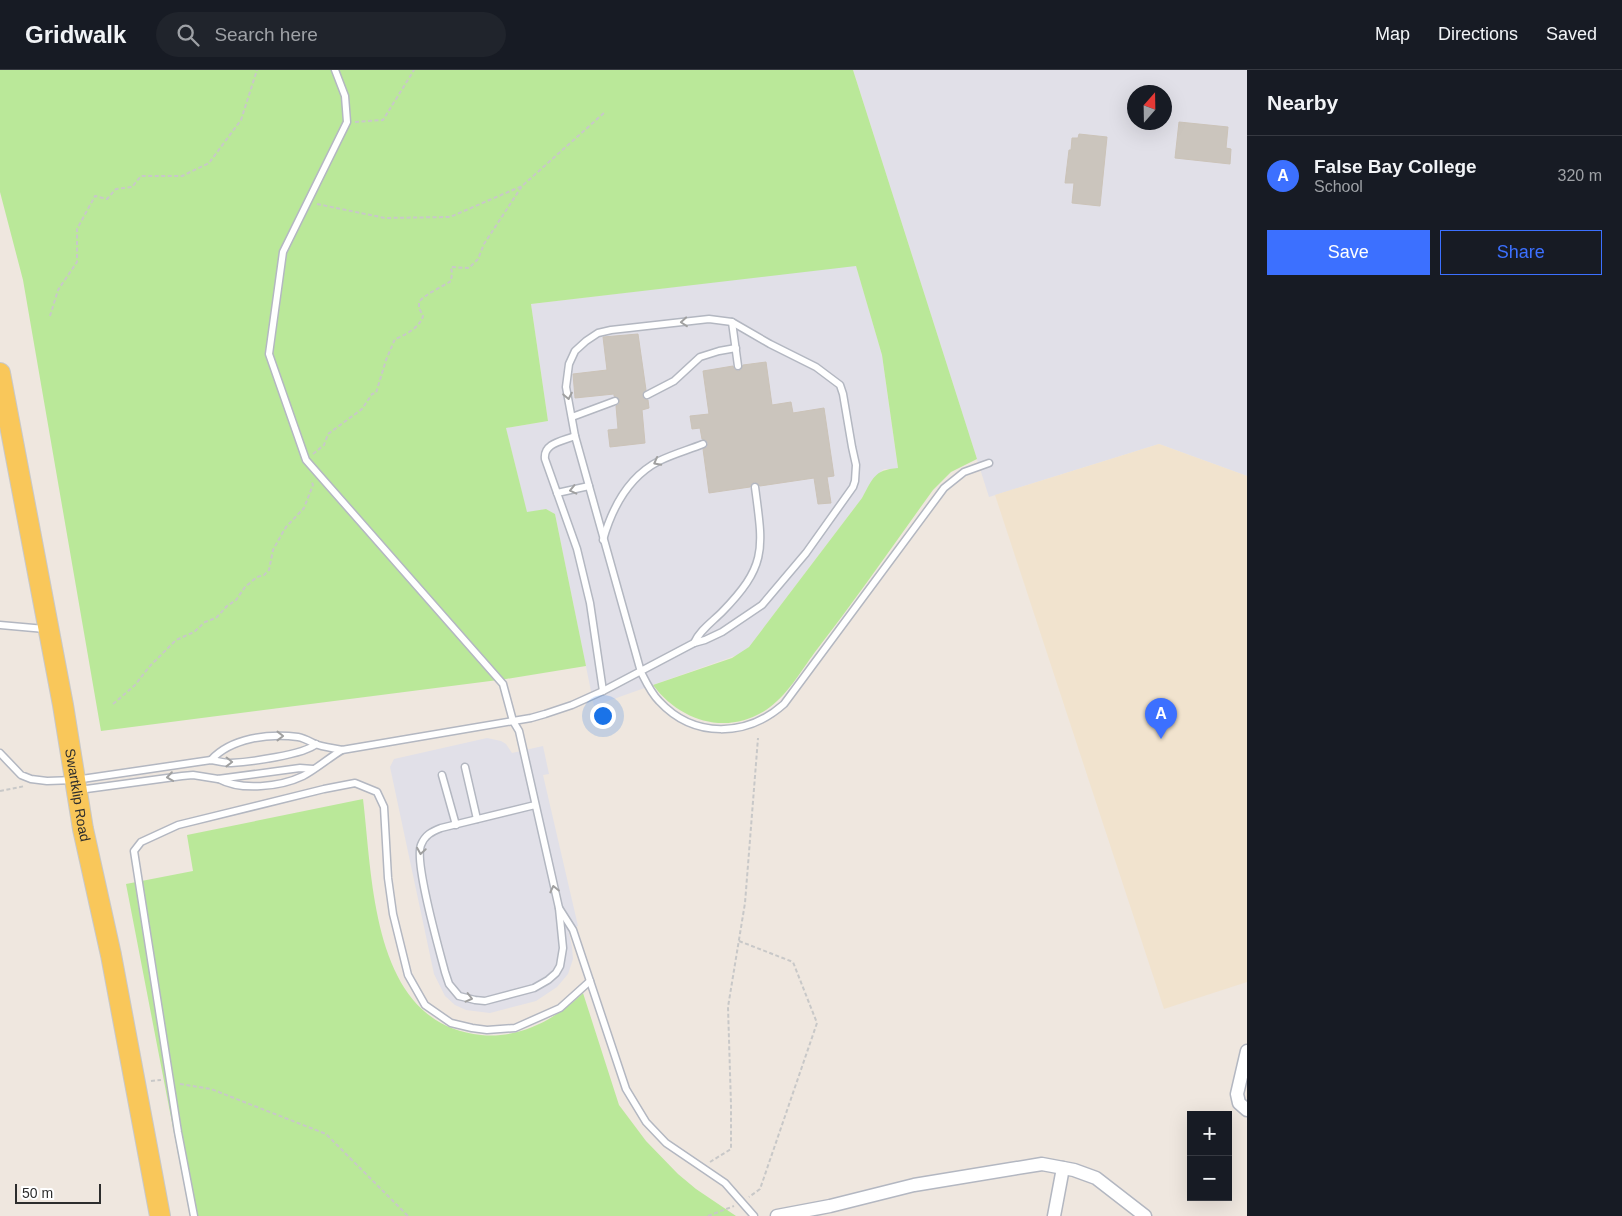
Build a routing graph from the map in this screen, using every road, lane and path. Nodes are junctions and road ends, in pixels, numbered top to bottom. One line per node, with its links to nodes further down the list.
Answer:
1 (257, 70): 8 (path)
2 (335, 70): 5 (lane)
3 (414, 70): 5 (path)
4 (605, 112): 6 (path)
5 (347, 122): 7 (lane)
6 (522, 186): 7 (path); 18 (path)
7 (307, 202): 18 (lane)
8 (50, 316)
9 (732, 322): 10 (lane); 15 (lane, one-way to 15); 26 (lane)
10 (736, 348): 11 (lane); 13 (lane)
11 (738, 366)
12 (0, 373): 25 (main road, Swartklip Road)
13 (647, 395)
14 (615, 401): 15 (lane)
15 (572, 417): 16 (lane)
16 (575, 436): 20 (lane); 22 (lane)
17 (702, 444): 23 (lane, one-way to 23)
18 (306, 460): 29 (path); 30 (lane)
19 (989, 462): 27 (lane)
20 (589, 486): 22 (lane, one-way to 22); 23 (lane)
21 (755, 487): 26 (lane)
22 (557, 493): 28 (lane)
23 (603, 540): 27 (lane)
24 (0, 626): 25 (lane)
25 (48, 629): 40 (main road, Swartklip Road)
26 (694, 643): 27 (lane)
27 (641, 672): 28 (lane)
28 (603, 691): 30 (lane)
29 (113, 704)
30 (513, 721): 33 (lane); 41 (lane)
31 (758, 738): 45 (path)
32 (316, 744): 33 (lane); 35 (lane, one-way to 32); 35 (lane, one-way to 32)
33 (342, 750): 37 (lane)
34 (0, 753): 40 (lane)
35 (211, 760): 40 (lane)
36 (465, 767): 42 (lane)
37 (313, 768): 39 (lane); 39 (lane)
38 (442, 775): 43 (lane)
39 (218, 779): 40 (lane, one-way to 40)
40 (76, 785): 49 (main road, Swartklip Road)
41 (535, 805): 42 (lane); 44 (lane, one-way to 41)
42 (478, 819): 43 (lane)
43 (456, 825): 44 (lane, one-way to 44)
44 (559, 908): 46 (lane)
45 (739, 941): 51 (path); 53 (path)
46 (590, 981): 48 (lane); 51 (lane)
47 (1247, 1051): 50 (street)
48 (171, 1082): 49 (path); 55 (lane); 56 (path)
49 (135, 1084): 54 (main road, Swartklip Road)
50 (1247, 1110)
51 (702, 1167): 53 (lane)
52 (1063, 1168): 59 (street); 60 (street); 61 (street)
53 (742, 1203): 57 (path); 58 (lane)
54 (160, 1216)
55 (194, 1216)
56 (408, 1216)
57 (708, 1216)
58 (754, 1216)
59 (777, 1216)
60 (1054, 1216)
61 (1145, 1216)

